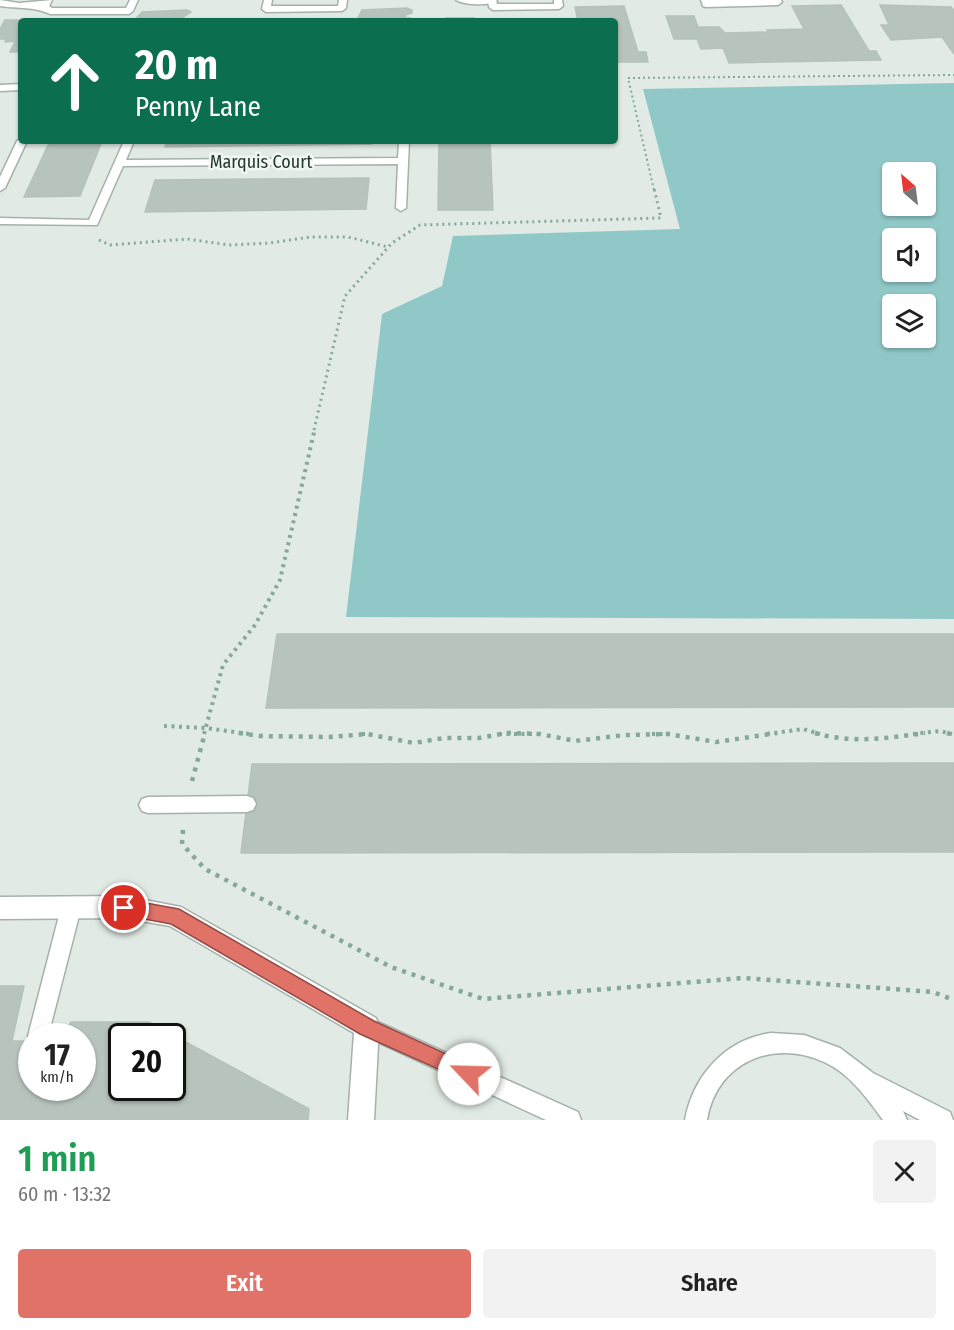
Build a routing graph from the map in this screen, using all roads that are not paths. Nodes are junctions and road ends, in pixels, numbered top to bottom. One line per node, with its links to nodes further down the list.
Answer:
1 (134, 0): 10 (lane)
2 (268, 0): 3 (lane)
3 (343, 0)
4 (461, 0): 8 (street)
5 (558, 0): 8 (lane)
6 (705, 0): 7 (lane)
7 (776, 0)
8 (492, 1)
9 (0, 3): 10 (lane)
10 (47, 3)
11 (18, 87): 12 (street)
12 (0, 88)
13 (21, 144): 18 (lane)
14 (128, 144): 17 (lane)
15 (404, 144): 16 (lane)
16 (403, 161): 17 (lane, Marquis Court); 19 (lane)
17 (119, 163): 20 (lane)
18 (0, 188)
19 (401, 208)
20 (0, 220)
21 (247, 804): 22 (lane)
22 (148, 805)
23 (0, 908): 24 (street)
24 (71, 908): 25 (lane); 26 (street)
25 (41, 1023)
26 (367, 1027): 28 (street); 29 (lane)
27 (870, 1083): 30 (lane); 31 (lane); 32 (lane)
28 (361, 1120)
29 (570, 1120)
30 (696, 1120)
31 (896, 1120)
32 (942, 1120)

